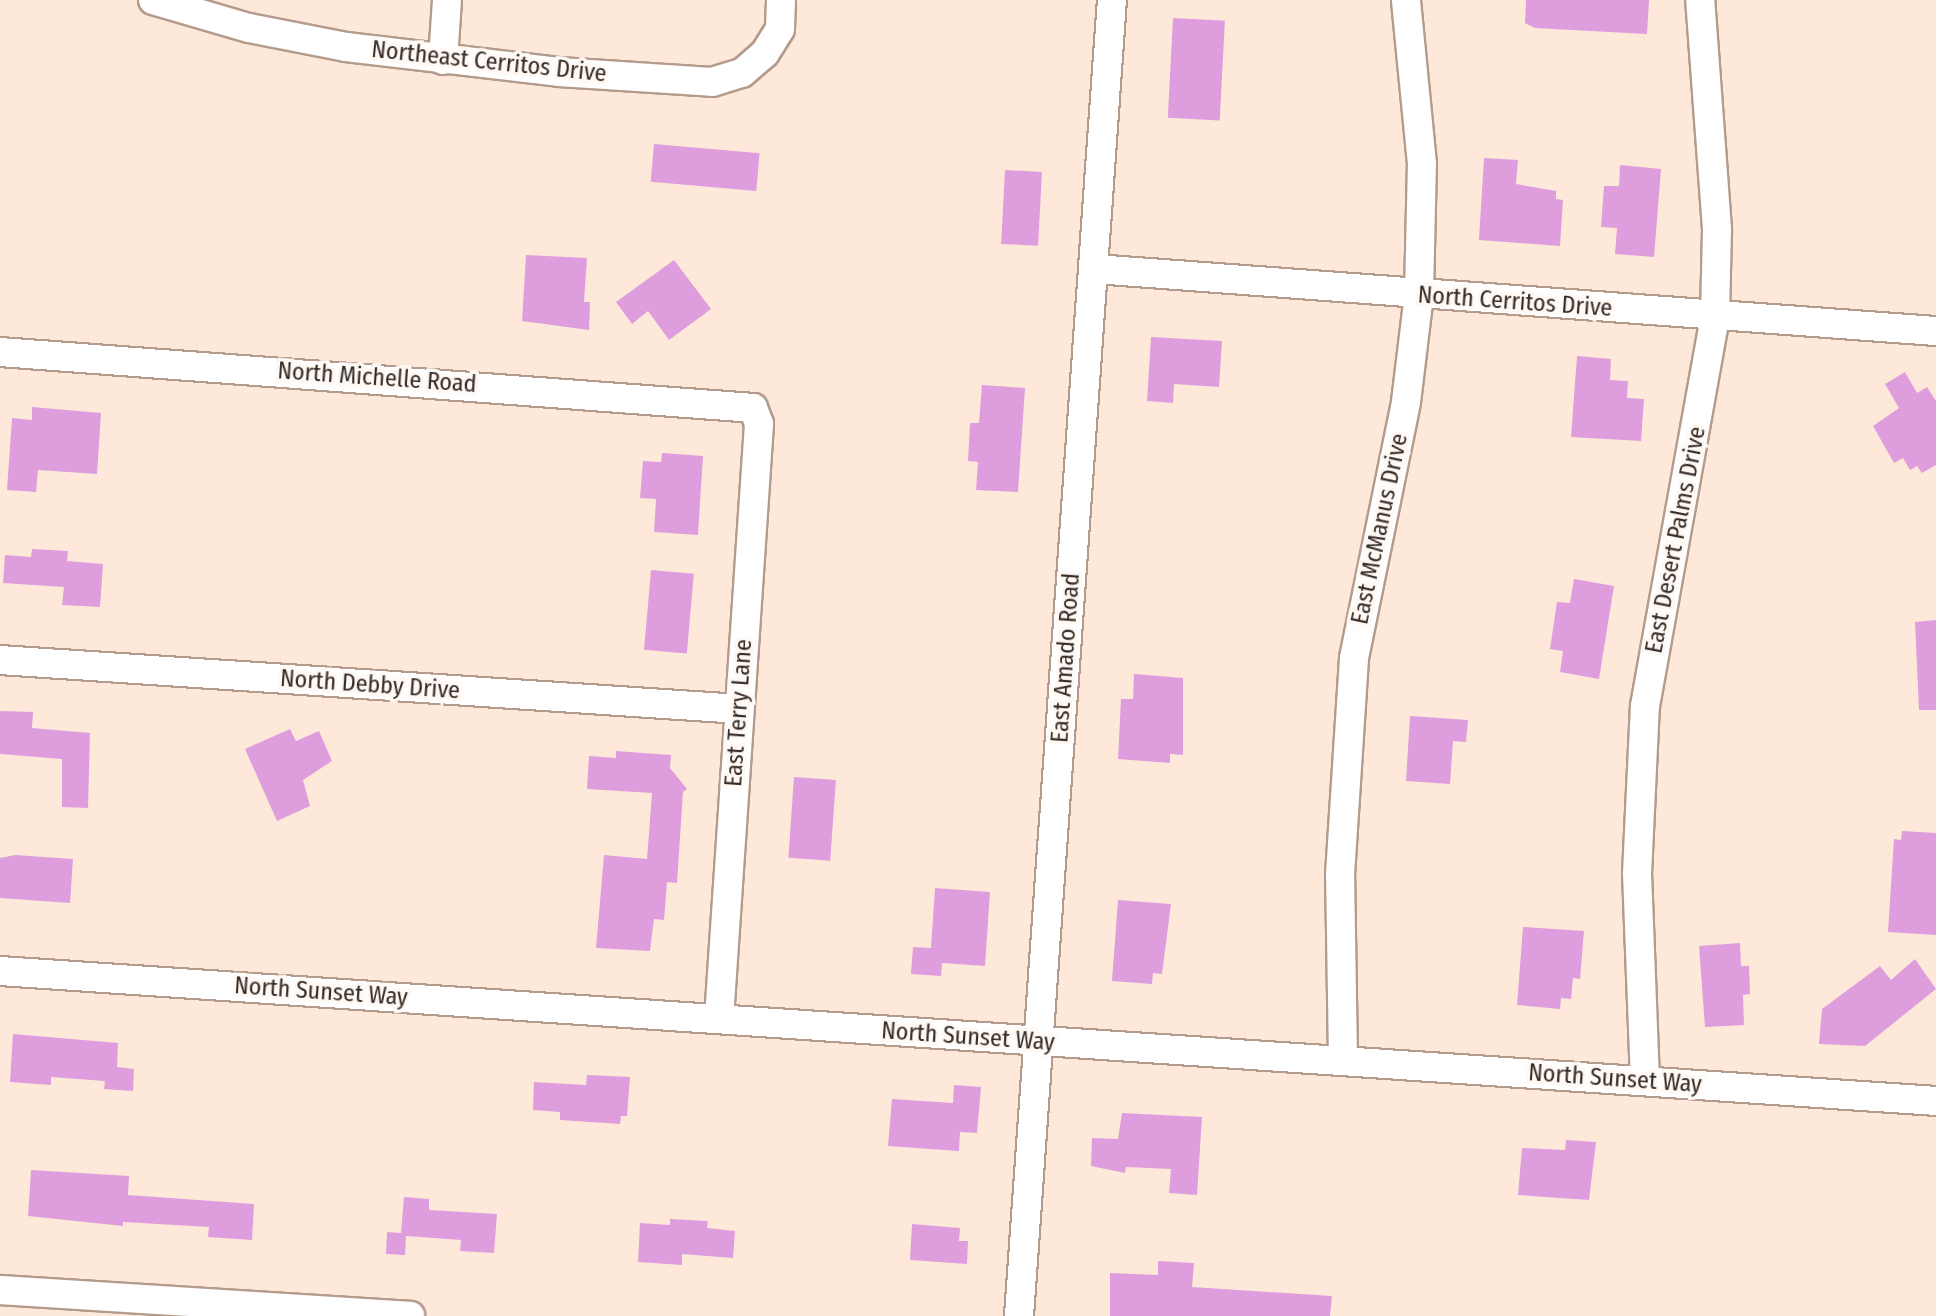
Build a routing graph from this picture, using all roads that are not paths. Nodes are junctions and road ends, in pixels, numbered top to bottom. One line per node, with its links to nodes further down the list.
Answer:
1 (153, 0): 7 (street, Northeast Cerritos Drive)
2 (447, 0): 7 (street)
3 (781, 0): 7 (street, Northeast Cerritos Drive)
4 (1112, 0): 8 (street, East Amado Road)
5 (1406, 0): 9 (street, East McManus Drive)
6 (1700, 0): 10 (street, East Desert Palms Drive)
7 (443, 60)
8 (1095, 269): 9 (street, North Cerritos Drive); 18 (street, East Amado Road)
9 (1419, 294): 10 (street, North Cerritos Drive); 19 (street, East McManus Drive)
10 (1715, 317): 11 (street, North Cerritos Drive); 20 (street, East Desert Palms Drive)
11 (1936, 331)
12 (0, 352): 13 (street, North Michelle Road)
13 (753, 408): 15 (street, East Terry Lane)
14 (0, 660): 15 (street, North Debby Drive)
15 (739, 709): 17 (street, East Terry Lane)
16 (0, 971): 17 (street, North Sunset Way)
17 (719, 1019): 18 (street, North Sunset Way)
18 (1036, 1042): 19 (street, North Sunset Way); 24 (street, East Amado Road)
19 (1343, 1060): 20 (street, North Sunset Way)
20 (1645, 1081): 21 (street, North Sunset Way)
21 (1936, 1101)
22 (0, 1290): 23 (street)
23 (410, 1316)
24 (1019, 1316)

